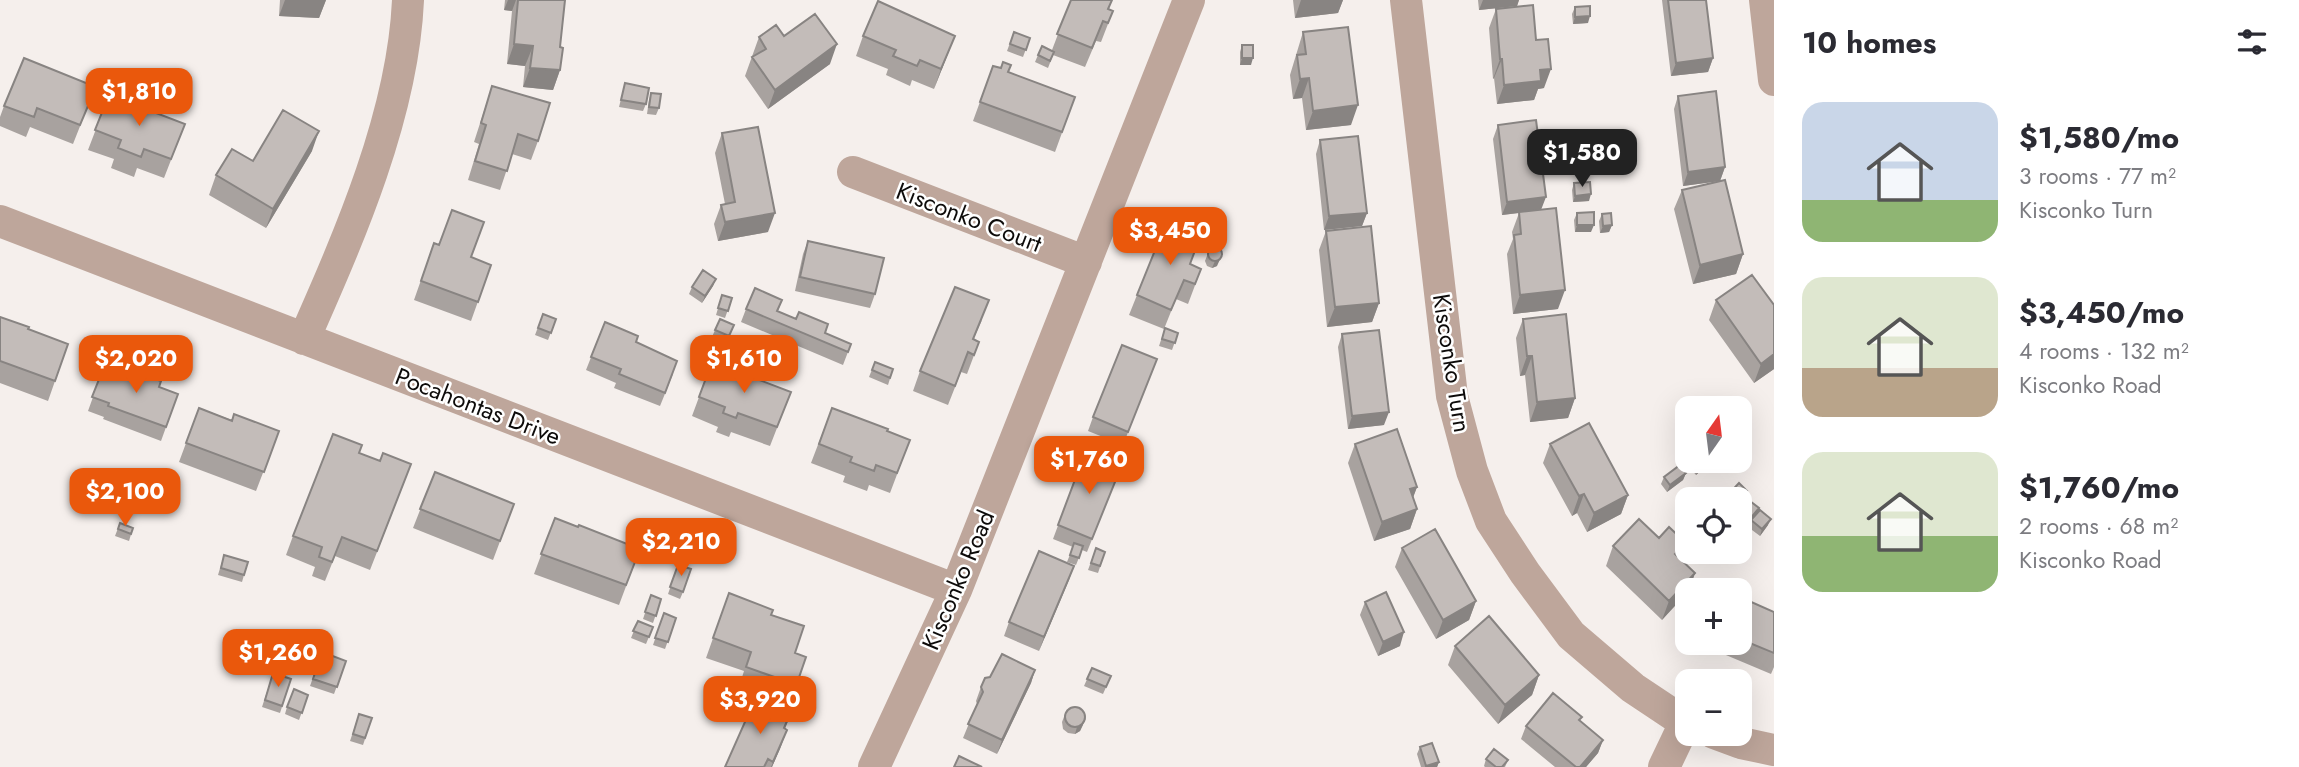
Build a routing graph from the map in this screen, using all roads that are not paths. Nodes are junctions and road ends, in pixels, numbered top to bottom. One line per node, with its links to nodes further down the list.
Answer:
1 (408, 0): 9 (street)
2 (1189, 0): 8 (street, Kisconko Road)
3 (1406, 0): 11 (street, Kisconko Turn)
4 (1765, 0): 5 (street)
5 (1774, 80)
6 (853, 172): 8 (street, Kisconko Court)
7 (0, 221): 9 (street, Pocahontas Drive)
8 (1086, 262): 10 (street, Kisconko Road)
9 (304, 339): 10 (street, Pocahontas Drive)
10 (956, 590): 15 (street, Kisconko Road)
11 (1675, 714)
12 (1752, 745): 14 (street, Kisconko Turn)
13 (1681, 746): 16 (street)
14 (1774, 750)
15 (874, 767)
16 (1664, 767)

